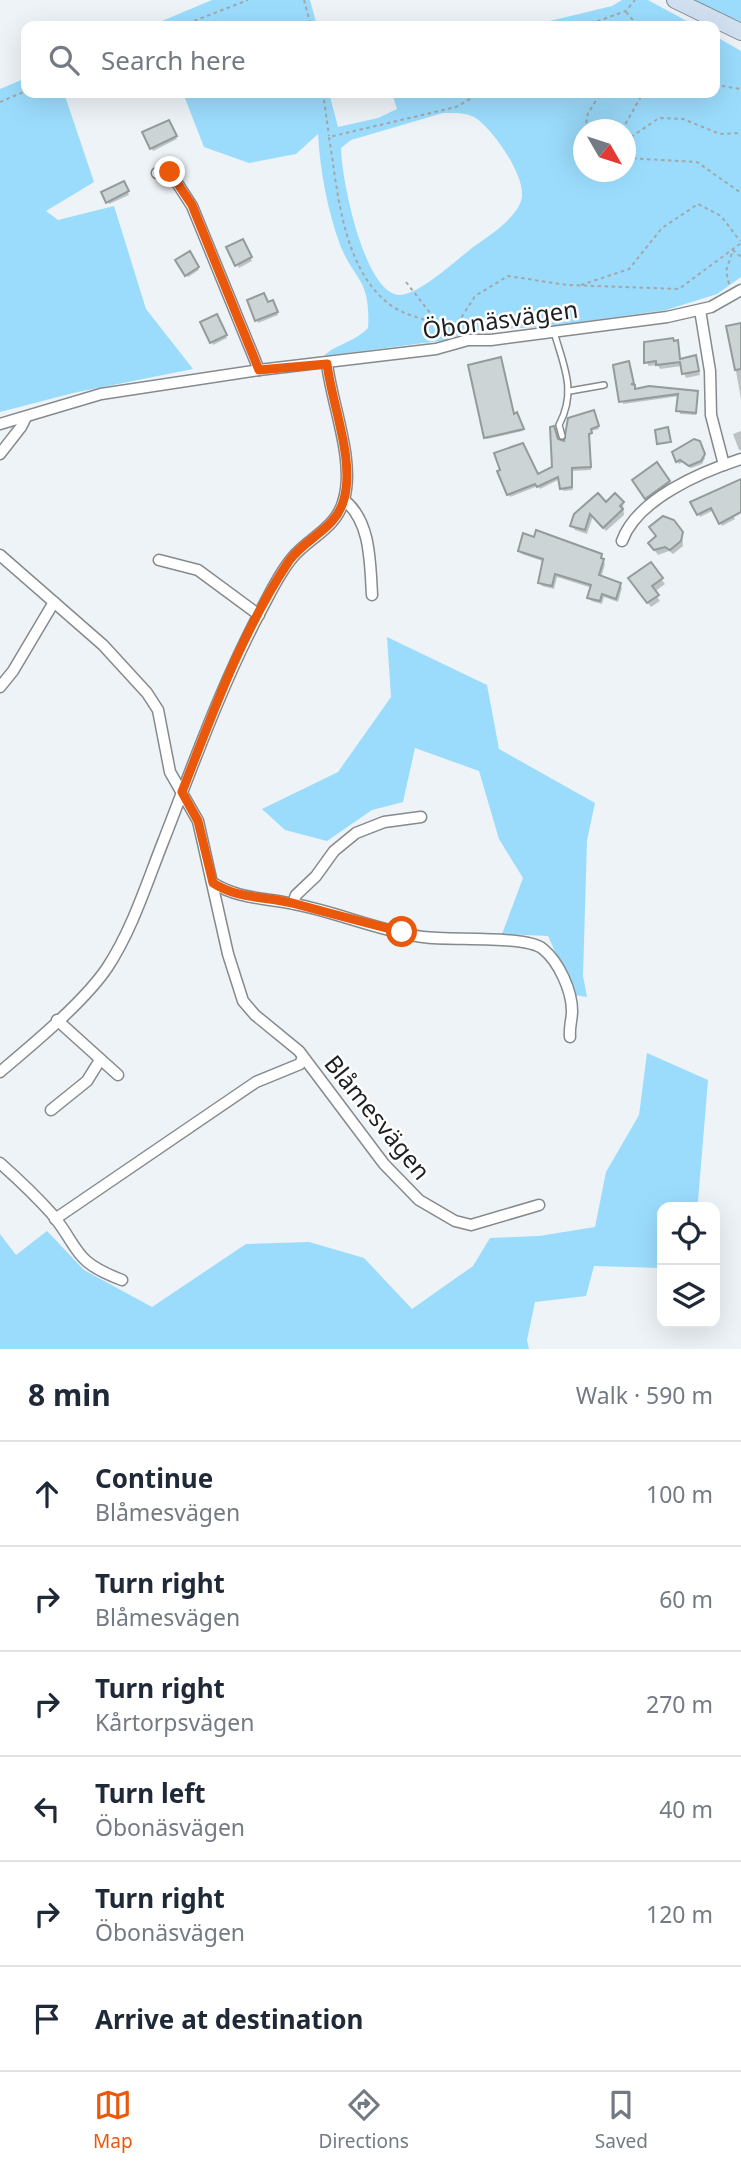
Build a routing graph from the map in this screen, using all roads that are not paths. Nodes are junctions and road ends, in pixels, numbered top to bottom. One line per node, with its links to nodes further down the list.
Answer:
1 (676, 0): 2 (main road)
2 (713, 19): 3 (main road); 4 (main road)
3 (716, 21)
4 (717, 21)
5 (720, 22): 7 (main road)
6 (720, 24): 8 (main road)
7 (741, 32)
8 (741, 40)
9 (157, 173): 14 (street)
10 (738, 292): 11 (street, Öbonäsvägen)
11 (700, 310): 12 (street, Öbonäsvägen); 22 (street)
12 (554, 332): 13 (street, Öbonäsvägen); 16 (lane)
13 (327, 364): 14 (street, Öbonäsvägen); 23 (street)
14 (259, 370): 17 (street, Öbonäsvägen)
15 (604, 385): 16 (lane)
16 (570, 391): 19 (lane)
17 (26, 417): 18 (street, Öbonäsvägen); 20 (street)
18 (0, 424)
19 (562, 436)
20 (0, 454)
21 (741, 460): 22 (street)
22 (724, 465): 24 (street)
23 (344, 500): 27 (street); 29 (street)
24 (622, 541)
25 (0, 555): 28 (street, Blåmesvägen)
26 (159, 560): 29 (street)
27 (372, 594)
28 (54, 602): 30 (street); 31 (street, Blåmesvägen)
29 (259, 615): 31 (street)
30 (0, 687)
31 (182, 792): 33 (street, Blåmesvägen); 35 (street)
32 (421, 817): 34 (street)
33 (213, 883): 34 (street); 37 (street, Blåmesvägen)
34 (293, 903): 36 (street)
35 (57, 1020): 38 (street); 39 (street)
36 (570, 1037)
37 (303, 1057): 43 (street, Blåmesvägen); 44 (street, Blåmesvägen)
38 (100, 1060): 40 (street); 41 (street)
39 (0, 1072)
40 (118, 1075)
41 (51, 1110)
42 (0, 1163): 44 (street)
43 (539, 1205)
44 (55, 1219): 45 (street)
45 (122, 1280)

